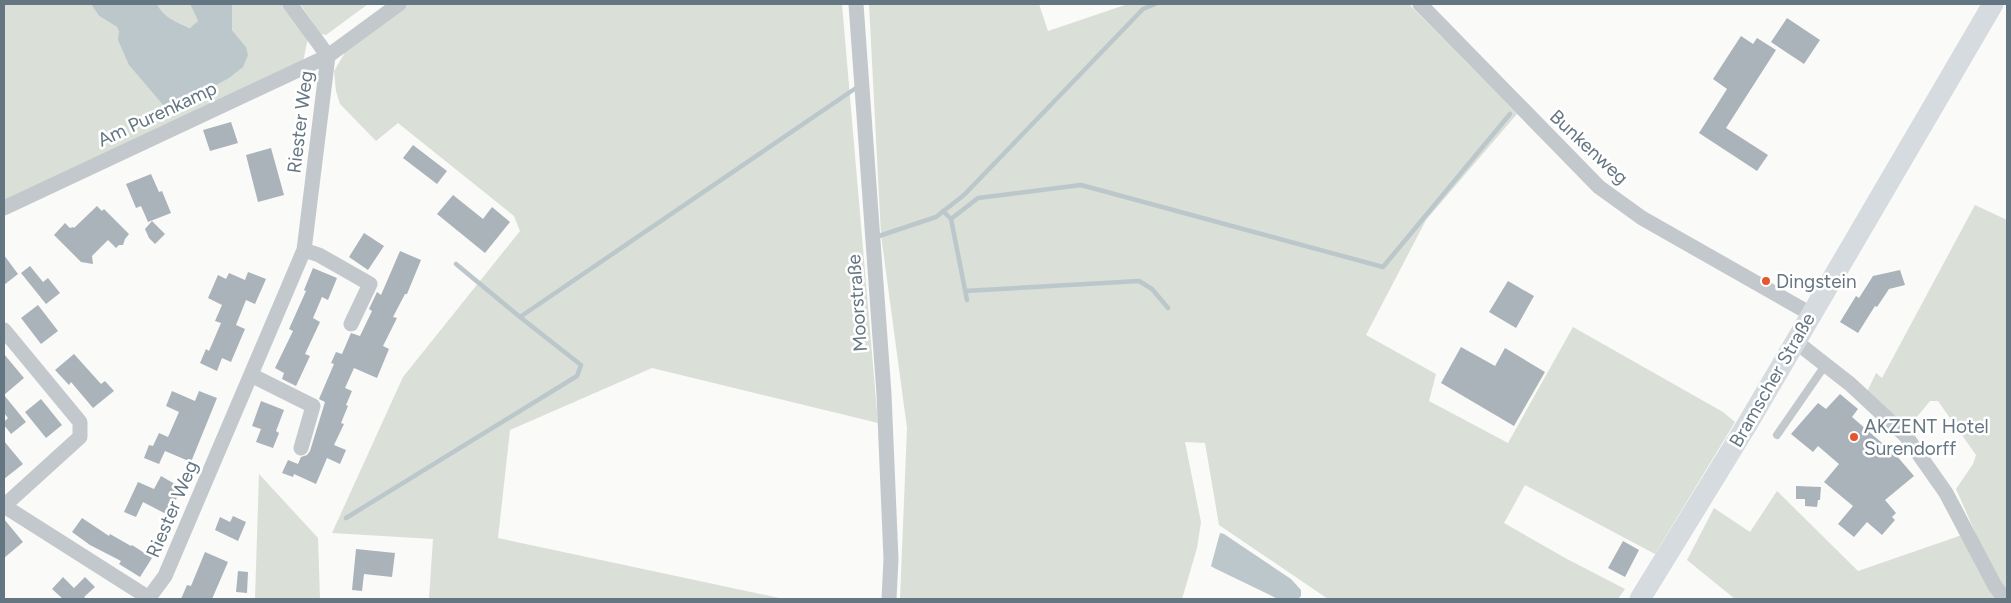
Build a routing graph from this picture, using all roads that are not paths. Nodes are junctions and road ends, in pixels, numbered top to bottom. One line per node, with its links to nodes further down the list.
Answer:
1 (290, 4): 6 (street)
2 (399, 4): 6 (street, Riester Weg)
3 (856, 4): 19 (street, Moorstraße)
4 (1420, 4): 9 (street, Bunkenweg)
5 (1993, 4): 9 (street, Bramscher Straße)
6 (328, 56): 7 (street, Am Purenkamp); 8 (street, Riester Weg)
7 (4, 208)
8 (304, 250): 10 (street); 14 (street, Riester Weg)
9 (1811, 314): 12 (street, Bramscher Straße)
10 (351, 324)
11 (4, 330): 17 (street)
12 (1795, 341): 13 (street); 20 (street, Bramscher Straße)
13 (1826, 364): 15 (lane); 21 (street)
14 (251, 375): 16 (street); 18 (street, Riester Weg)
15 (1777, 435)
16 (301, 448)
17 (4, 505): 18 (street)
18 (149, 599)
19 (889, 599)
20 (1640, 599)
21 (2005, 599)

